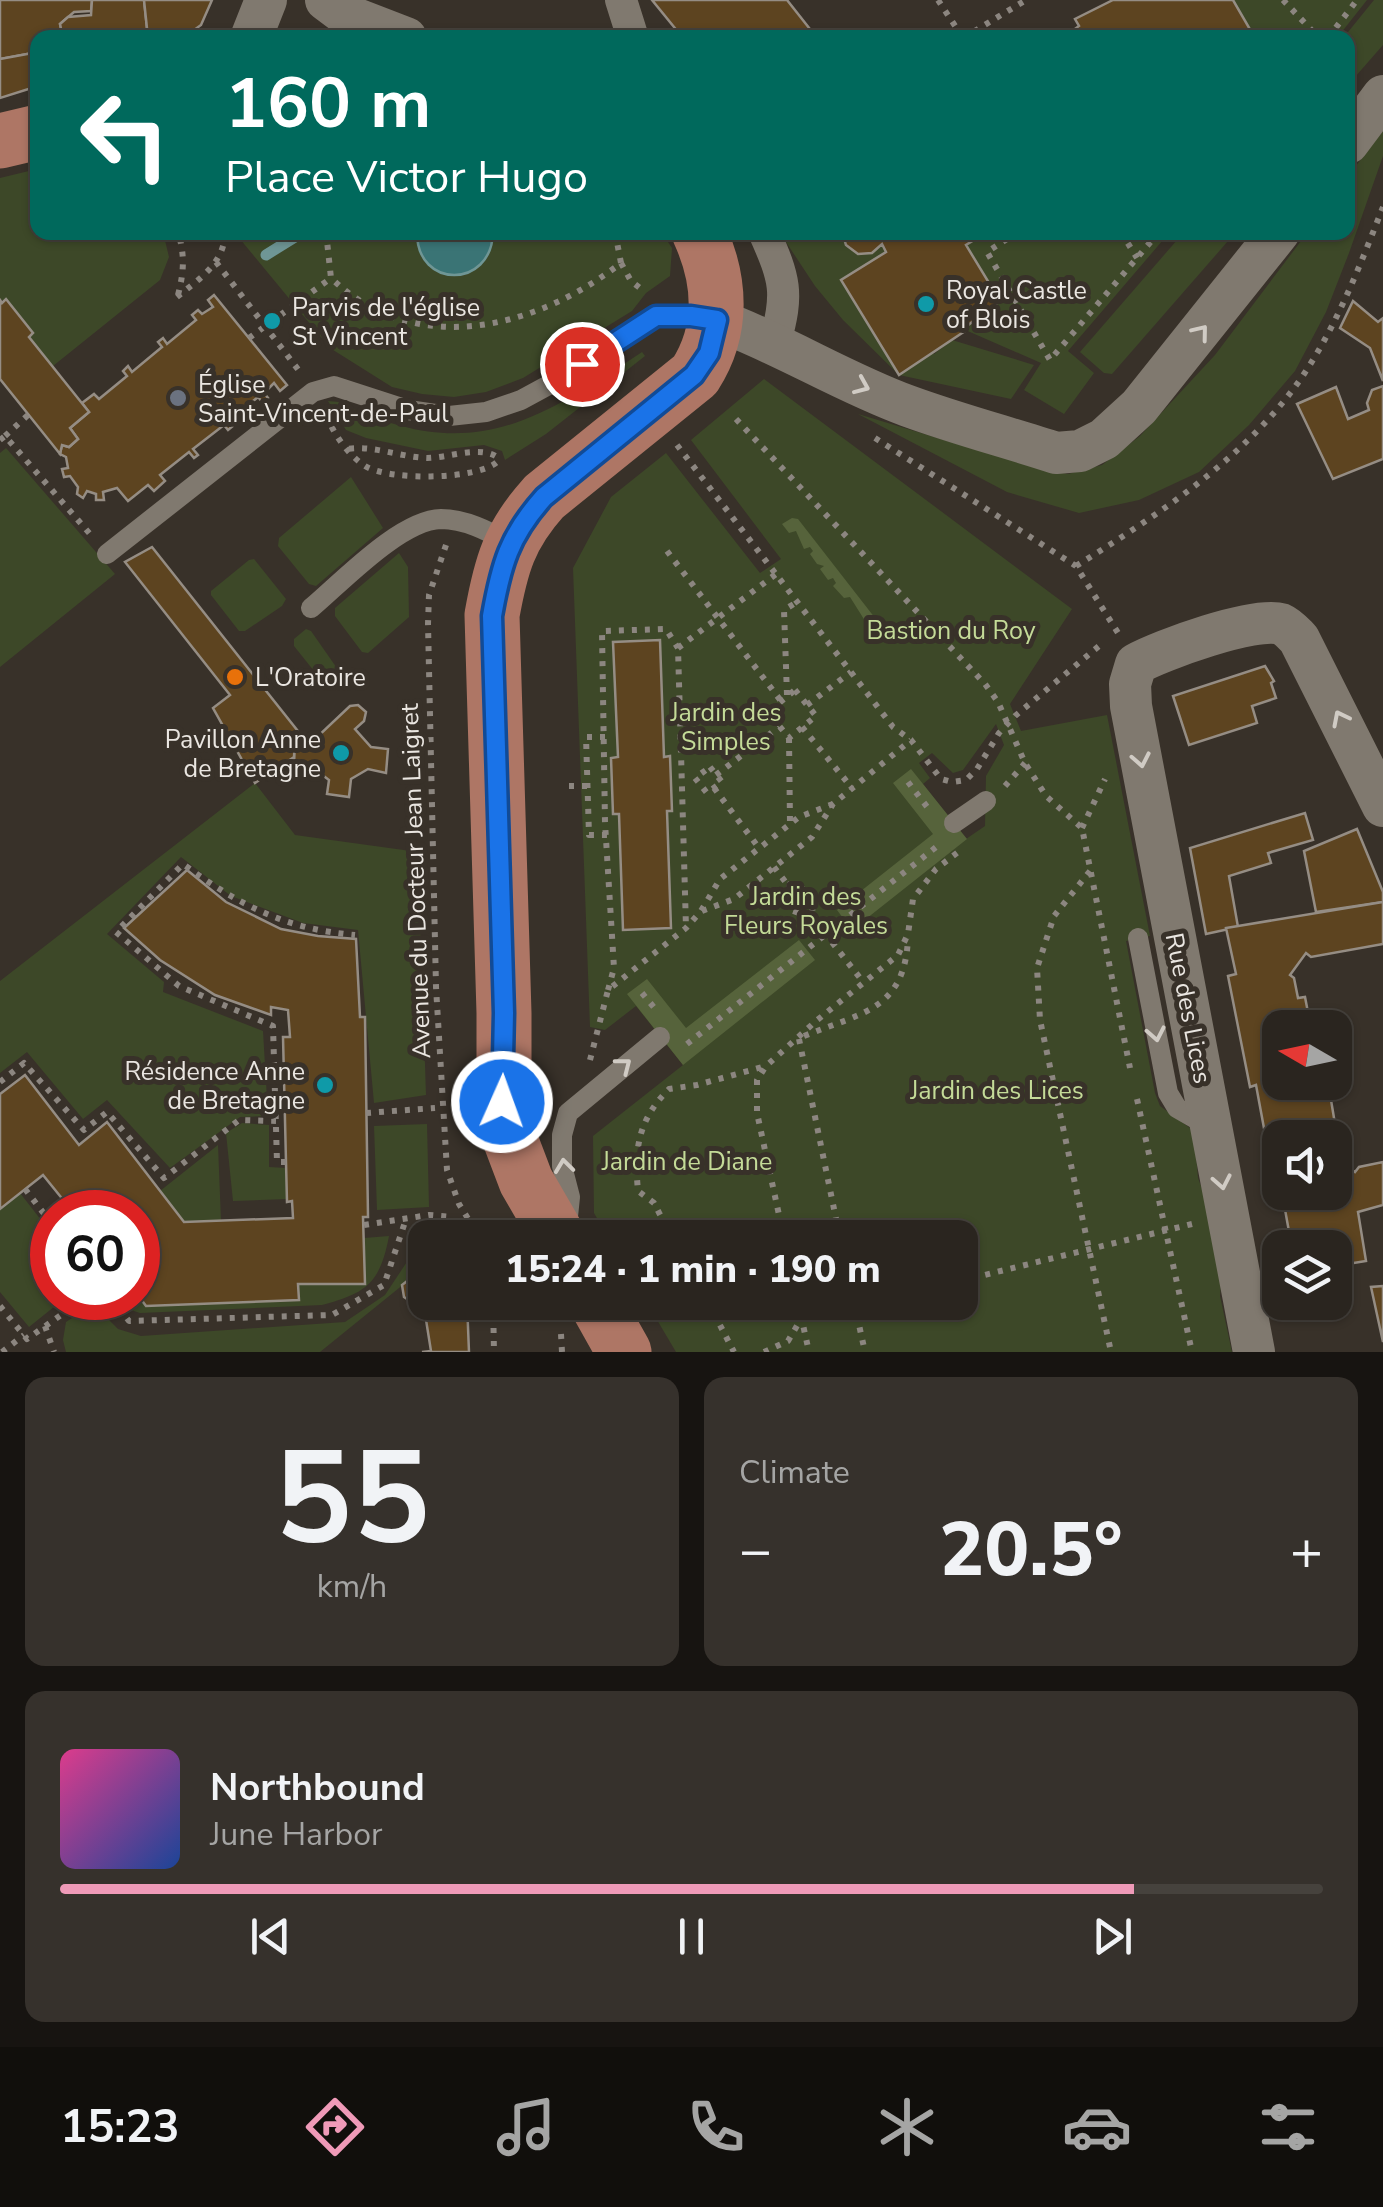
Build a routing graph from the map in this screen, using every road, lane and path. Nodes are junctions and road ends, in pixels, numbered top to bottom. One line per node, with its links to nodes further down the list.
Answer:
1 (266, 0): 8 (street)
2 (326, 0): 9 (street)
3 (621, 0): 10 (street)
4 (938, 0): 11 (path)
5 (1026, 0): 12 (path)
6 (1282, 0): 13 (path)
7 (1358, 0): 14 (path)
8 (253, 30)
9 (386, 30)
10 (630, 30)
11 (958, 30)
12 (976, 30)
13 (1311, 30)
14 (1334, 30)
15 (1383, 96): 17 (street)
16 (30, 134): 18 (main road)
17 (1355, 134)
18 (0, 142)
19 (1383, 207): 50 (path)
20 (181, 240): 31 (path)
21 (224, 240): 31 (path)
22 (327, 240): 33 (path)
23 (617, 240): 32 (path)
24 (703, 240): 35 (main road)
25 (767, 240): 38 (street)
26 (1006, 240): 30 (path)
27 (1125, 240): 30 (path)
28 (1152, 240): 30 (path)
29 (1273, 240): 38 (street, one-way to 29)
30 (1137, 258)
31 (216, 262): 36 (path)
32 (621, 263): 33 (path); 34 (path)
33 (331, 278): 36 (path)
34 (646, 293)
35 (717, 320): 38 (street); 40 (lane); 47 (main road)
36 (264, 326): 37 (path); 39 (path)
37 (249, 338)
38 (775, 342)
39 (303, 376)
40 (314, 404): 46 (path); 49 (lane)
41 (28, 415): 45 (path)
42 (736, 419): 65 (path)
43 (859, 428): 50 (path)
44 (670, 436): 51 (path)
45 (2, 438): 49 (path)
46 (347, 449): 46 (path)
47 (486, 533): 53 (lane); 111 (path, Avenue du Docteur Jean Laigret); 112 (main road)
48 (667, 551): 54 (path)
49 (107, 554)
50 (1076, 566): 56 (path)
51 (776, 574): 52 (path); 54 (path)
52 (797, 602): 57 (path); 58 (path)
53 (310, 608)
54 (718, 618): 55 (path); 58 (path)
55 (678, 648): 62 (path); 69 (path)
56 (1127, 648): 64 (path); 77 (street, one-way to 56); 105 (street, Rue des Lices, one-way to 105)
57 (851, 672): 59 (path); 64 (path)
58 (784, 699): 59 (path); 60 (path)
59 (807, 705): 61 (path)
60 (779, 727): 63 (path); 67 (path)
61 (802, 727): 63 (path); 74 (path)
62 (604, 737): 72 (path); 81 (path)
63 (788, 738): 78 (path)
64 (910, 740): 74 (path)
65 (1025, 763): 75 (path); 80 (path)
66 (1108, 772): 80 (path)
67 (716, 775): 68 (path); 73 (path)
68 (695, 778): 69 (path); 73 (path)
69 (682, 779): 89 (path)
70 (908, 782): 79 (path)
71 (568, 786): 72 (path)
72 (588, 786): 81 (path)
73 (714, 788): 83 (path)
74 (852, 788): 76 (path)
75 (993, 799): 79 (lane)
76 (833, 804): 78 (path); 84 (path)
77 (1383, 806)
78 (790, 823): 83 (path)
79 (948, 827): 90 (path)
80 (1082, 828): 85 (path)
81 (608, 835): 95 (path)
82 (968, 845): 91 (path)
83 (759, 848): 87 (path)
84 (774, 867): 86 (path); 87 (path)
85 (1090, 870): 119 (path); 120 (path)
86 (787, 884): 88 (path); 88 (path)
87 (701, 912): 89 (path)
88 (813, 918): 90 (path)
89 (686, 928): 95 (path)
90 (826, 934): 94 (path); 97 (path)
91 (908, 934): 94 (path); 98 (path)
92 (355, 935): 104 (path)
93 (1138, 938): 105 (lane, one-way to 105)
94 (864, 982): 98 (path)
95 (608, 990): 100 (path)
96 (642, 993): 97 (path)
97 (666, 1030): 113 (lane, one-way to 97)
98 (799, 1039): 99 (path); 116 (path)
99 (766, 1066): 114 (path); 115 (path)
100 (588, 1067)
101 (0, 1082): 104 (path)
102 (435, 1108): 103 (path)
103 (366, 1113)
104 (276, 1121): 106 (path)
105 (1212, 1128): 143 (street, Rue des Lices, one-way to 143)
106 (286, 1162)
107 (26, 1189): 108 (path)
108 (30, 1194)
109 (453, 1217): 110 (path)
110 (406, 1218): 118 (path); 123 (path)
111 (468, 1220)
112 (551, 1220)
113 (566, 1220)
114 (663, 1220)
115 (780, 1220)
116 (836, 1220)
117 (1193, 1223): 119 (path)
118 (364, 1226)
119 (1164, 1230): 120 (path); 142 (path)
120 (1089, 1249): 121 (path); 141 (path)
121 (978, 1277)
122 (0, 1306): 132 (path)
123 (160, 1319)
124 (54, 1320): 131 (path)
125 (493, 1320): 135 (path)
126 (606, 1320): 136 (main road)
127 (717, 1320): 137 (path)
128 (800, 1320): 138 (path)
129 (801, 1320): 139 (path)
130 (859, 1320): 140 (path)
131 (45, 1326): 132 (path); 134 (path)
132 (24, 1335): 133 (path)
133 (2, 1352)
134 (54, 1352)
135 (494, 1352)
136 (624, 1352)
137 (734, 1352)
138 (764, 1352)
139 (809, 1352)
140 (866, 1352)
141 (1111, 1352)
142 (1192, 1352)
143 (1254, 1352)

